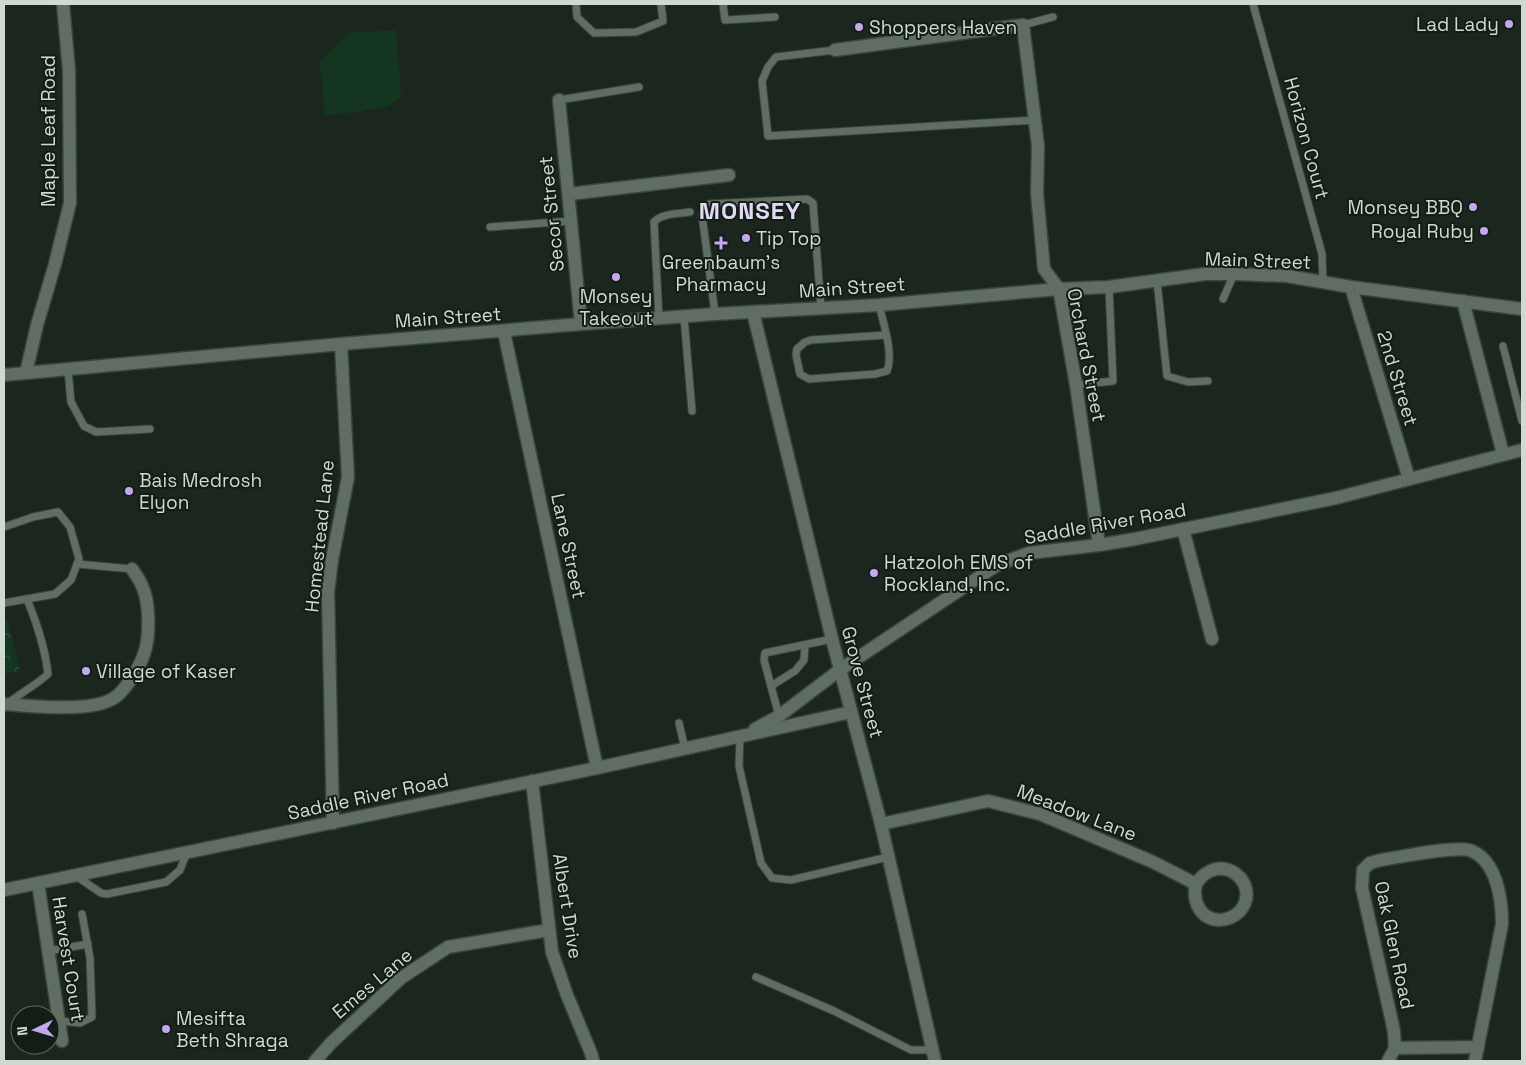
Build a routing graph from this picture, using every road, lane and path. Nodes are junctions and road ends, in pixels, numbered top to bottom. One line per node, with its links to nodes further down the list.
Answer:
1 (63, 4): 39 (street, Maple Leaf Road)
2 (576, 4): 3 (lane)
3 (661, 4)
4 (723, 4): 6 (lane)
5 (1253, 4): 20 (lane, Horizon Court)
6 (774, 17)
7 (1053, 18): 8 (lane)
8 (1022, 25): 9 (street); 12 (street, Orchard Street)
9 (835, 50): 12 (lane)
10 (639, 87): 11 (lane)
11 (559, 100): 14 (street, Secor Street)
12 (1035, 120): 23 (street, Orchard Street)
13 (729, 175): 14 (street)
14 (569, 194): 16 (street, Secor Street)
15 (690, 212): 32 (lane)
16 (570, 221): 17 (lane); 33 (street, Secor Street)
17 (490, 227)
18 (1234, 274): 19 (street, Main Street); 20 (street, Main Street); 24 (lane)
19 (1157, 281): 21 (street, Main Street); 41 (lane)
20 (1323, 282): 22 (street, Main Street)
21 (1109, 286): 23 (street, Main Street); 42 (lane)
22 (1351, 287): 25 (street, Main Street); 48 (street, 2nd Street)
23 (1059, 289): 26 (street, Main Street); 42 (street, Orchard Street)
24 (1224, 299)
25 (1462, 302): 28 (street, Main Street); 47 (street)
26 (879, 305): 27 (street, Main Street); 35 (lane)
27 (821, 308): 29 (street, Main Street); 30 (lane)
28 (1522, 309)
29 (753, 312): 30 (street, Main Street); 56 (street, Grove Street)
30 (716, 314): 31 (street, Main Street)
31 (684, 317): 32 (street, Main Street); 43 (lane)
32 (659, 320): 33 (street, Main Street)
33 (581, 324): 34 (street, Main Street)
34 (504, 332): 36 (street, Main Street); 67 (street, Lane Street)
35 (886, 335): 35 (lane)
36 (340, 344): 38 (street, Main Street); 69 (street, Homestead Lane)
37 (1503, 346): 44 (lane)
38 (68, 370): 39 (street, Main Street); 45 (lane)
39 (26, 373): 40 (street, Main Street)
40 (4, 375)
41 (1208, 381)
42 (1076, 385): 51 (street, Orchard Street)
43 (692, 411)
44 (1522, 422)
45 (150, 429)
46 (1522, 450): 47 (street, Saddle River Road)
47 (1503, 454): 48 (street, Saddle River Road)
48 (1409, 479): 50 (street, Saddle River Road)
49 (4, 527): 52 (lane)
50 (1183, 529): 51 (street, Saddle River Road); 57 (street)
51 (1099, 545): 59 (street, Saddle River Road)
52 (77, 564): 53 (lane); 54 (lane)
53 (132, 569): 61 (street)
54 (27, 599): 55 (lane); 61 (lane)
55 (4, 603)
56 (832, 639): 58 (lane); 59 (street, Grove Street)
57 (1212, 639)
58 (805, 645): 60 (lane); 60 (lane)
59 (841, 668): 62 (street, Grove Street); 63 (street, Saddle River Road)
60 (771, 686): 63 (lane)
61 (5, 704)
62 (851, 712): 65 (street, Saddle River Road); 70 (street, Grove Street)
63 (779, 716): 65 (street, Saddle River Road)
64 (679, 723): 66 (lane)
65 (740, 737): 66 (street, Saddle River Road); 72 (lane)
66 (685, 749): 67 (street, Saddle River Road)
67 (597, 768): 68 (street, Saddle River Road)
68 (532, 781): 69 (street, Saddle River Road); 78 (street, Albert Drive)
69 (333, 823): 71 (street, Saddle River Road)
70 (881, 824): 72 (street, Grove Street); 75 (street, Meadow Lane)
71 (187, 852): 73 (street, Saddle River Road); 73 (lane)
72 (888, 857): 88 (street, Grove Street)
73 (75, 875): 74 (street, Saddle River Road)
74 (38, 883): 76 (street, Saddle River Road); 80 (street, Harvest Court)
75 (1196, 884): 75 (street)
76 (4, 890)
77 (82, 914): 79 (lane)
78 (549, 930): 89 (street, Emes Lane); 90 (street, Albert Drive)
79 (88, 944): 80 (lane); 83 (lane)
80 (49, 951): 82 (street, Harvest Court)
81 (756, 978): 88 (lane)
82 (57, 1005)
83 (60, 1021)
84 (60, 1028): 85 (street, Harvest Court)
85 (62, 1041)
86 (1478, 1047): 87 (street); 87 (street, Oak Glen Road); 92 (street, Oak Glen Road)
87 (1395, 1048): 91 (street)
88 (933, 1056)
89 (315, 1061)
90 (593, 1061)
91 (1388, 1061)
92 (1475, 1061)

